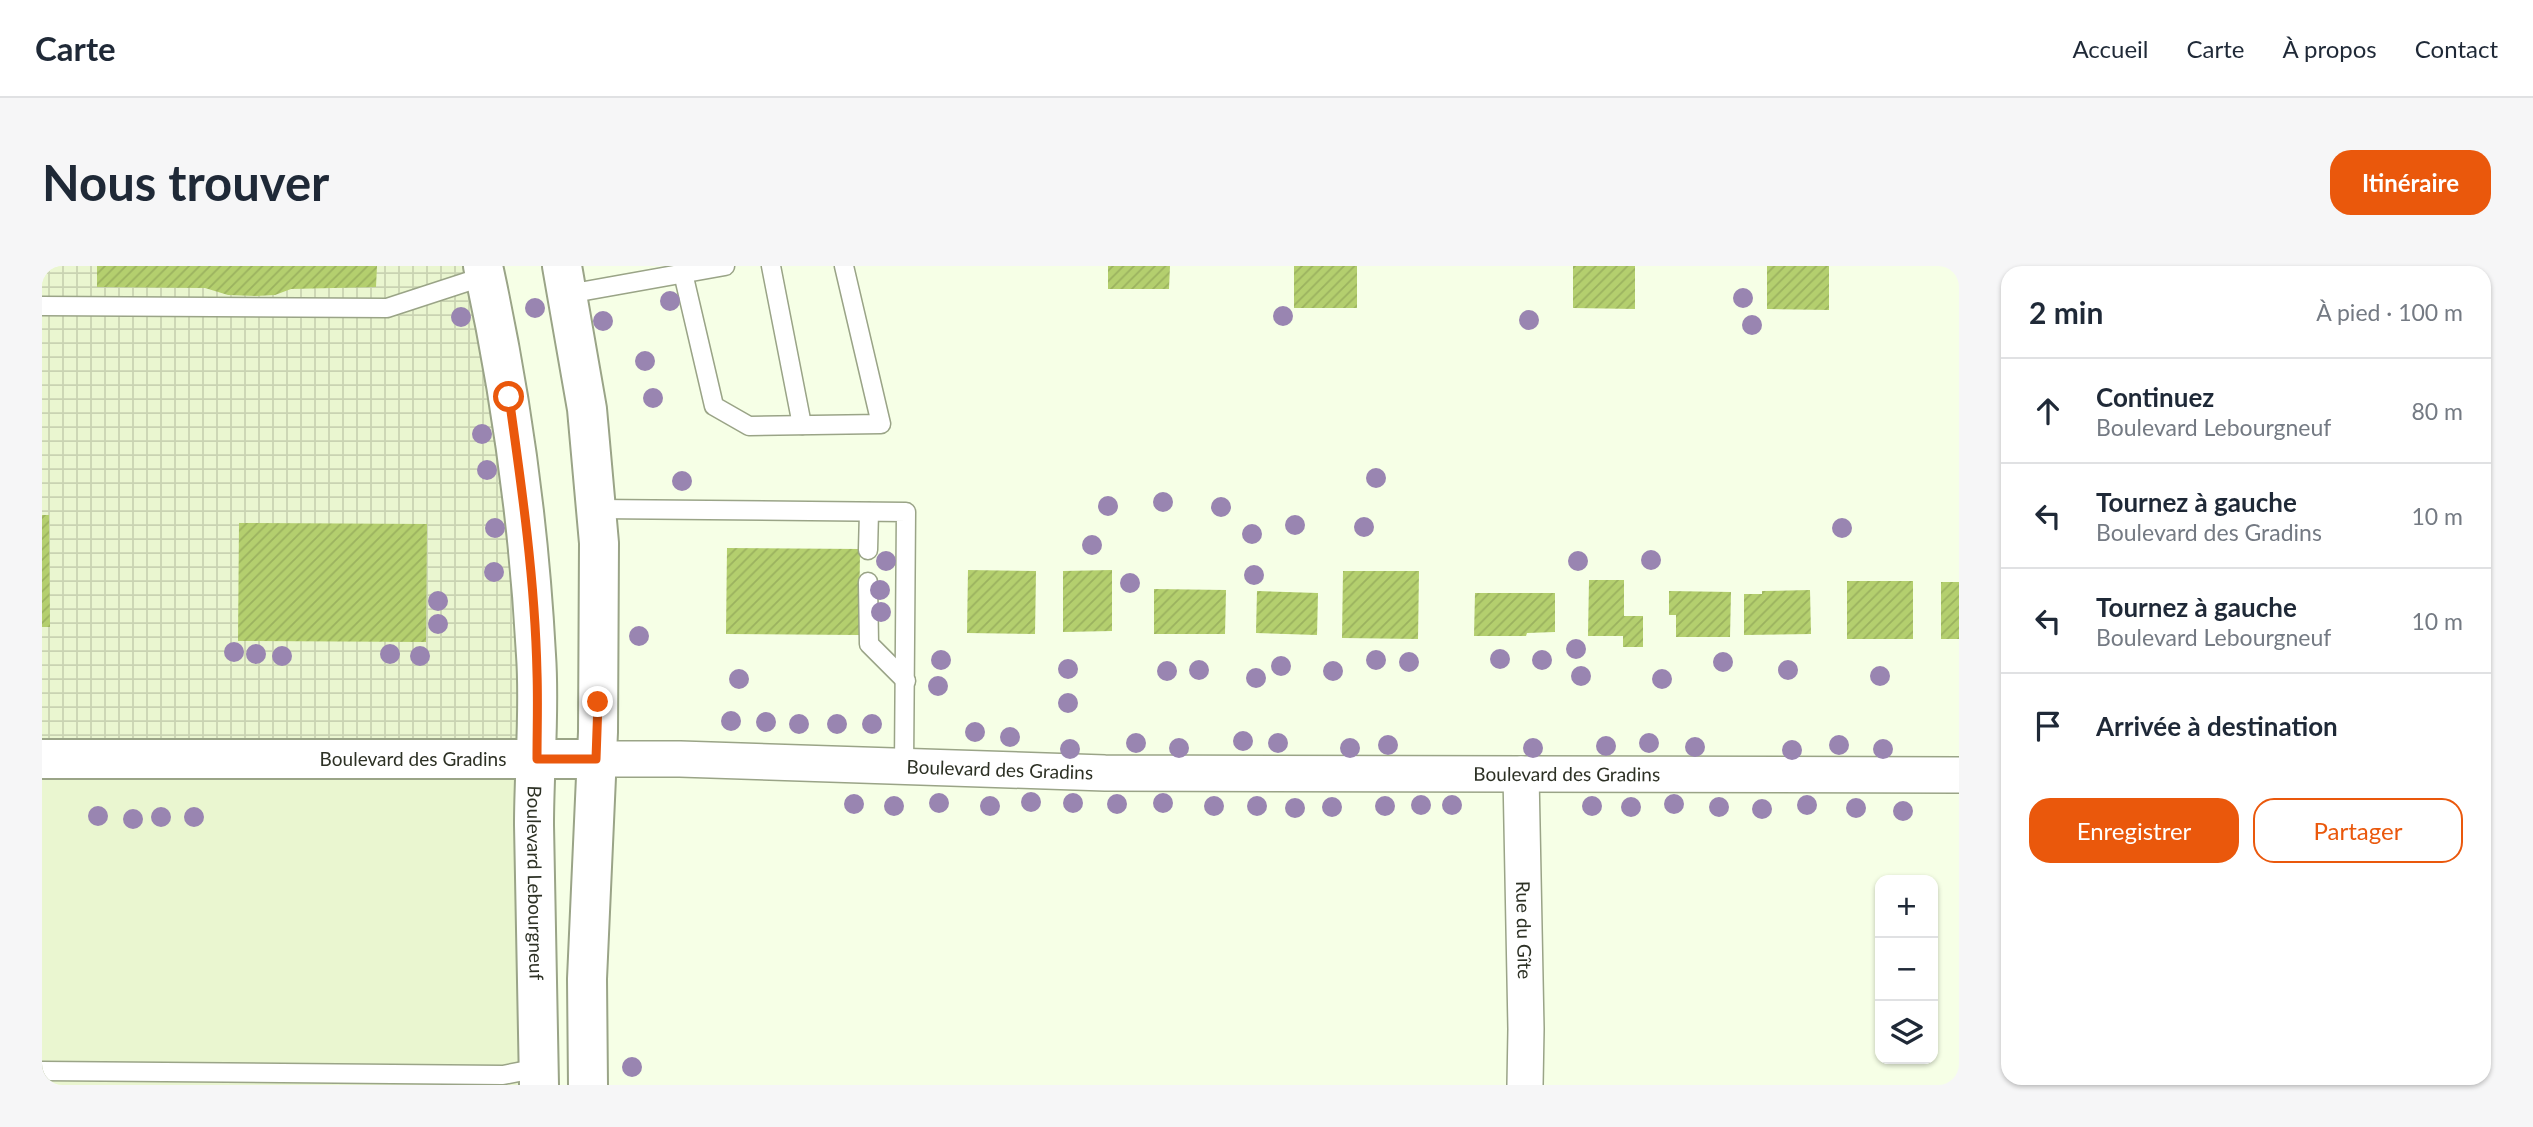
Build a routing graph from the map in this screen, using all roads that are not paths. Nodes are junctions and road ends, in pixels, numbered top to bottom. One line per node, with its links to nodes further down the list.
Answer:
1 (726, 266): 5 (lane)
2 (771, 266): 8 (lane)
3 (844, 266): 8 (lane)
4 (484, 271): 7 (lane); 15 (main road, Boulevard Lebourgneuf)
5 (683, 273): 6 (lane); 8 (lane)
6 (565, 280): 9 (main road)
7 (42, 306)
8 (802, 425)
9 (597, 509): 10 (lane); 16 (main road)
10 (869, 512): 11 (lane); 13 (lane)
11 (869, 551)
12 (868, 582): 13 (lane)
13 (906, 681): 17 (lane)
14 (42, 759): 15 (main road, Boulevard des Gradins)
15 (537, 759): 16 (main road, Boulevard des Gradins); 21 (main road, Boulevard Lebourgneuf)
16 (596, 759): 17 (street, Boulevard des Gradins); 22 (main road)
17 (904, 767): 18 (street, Boulevard des Gradins)
18 (1521, 774): 19 (street, Boulevard des Gradins); 23 (street, Rue du Gîte)
19 (1959, 775)
20 (42, 1071): 21 (lane)
21 (539, 1076)
22 (589, 1085)
23 (1525, 1085)

